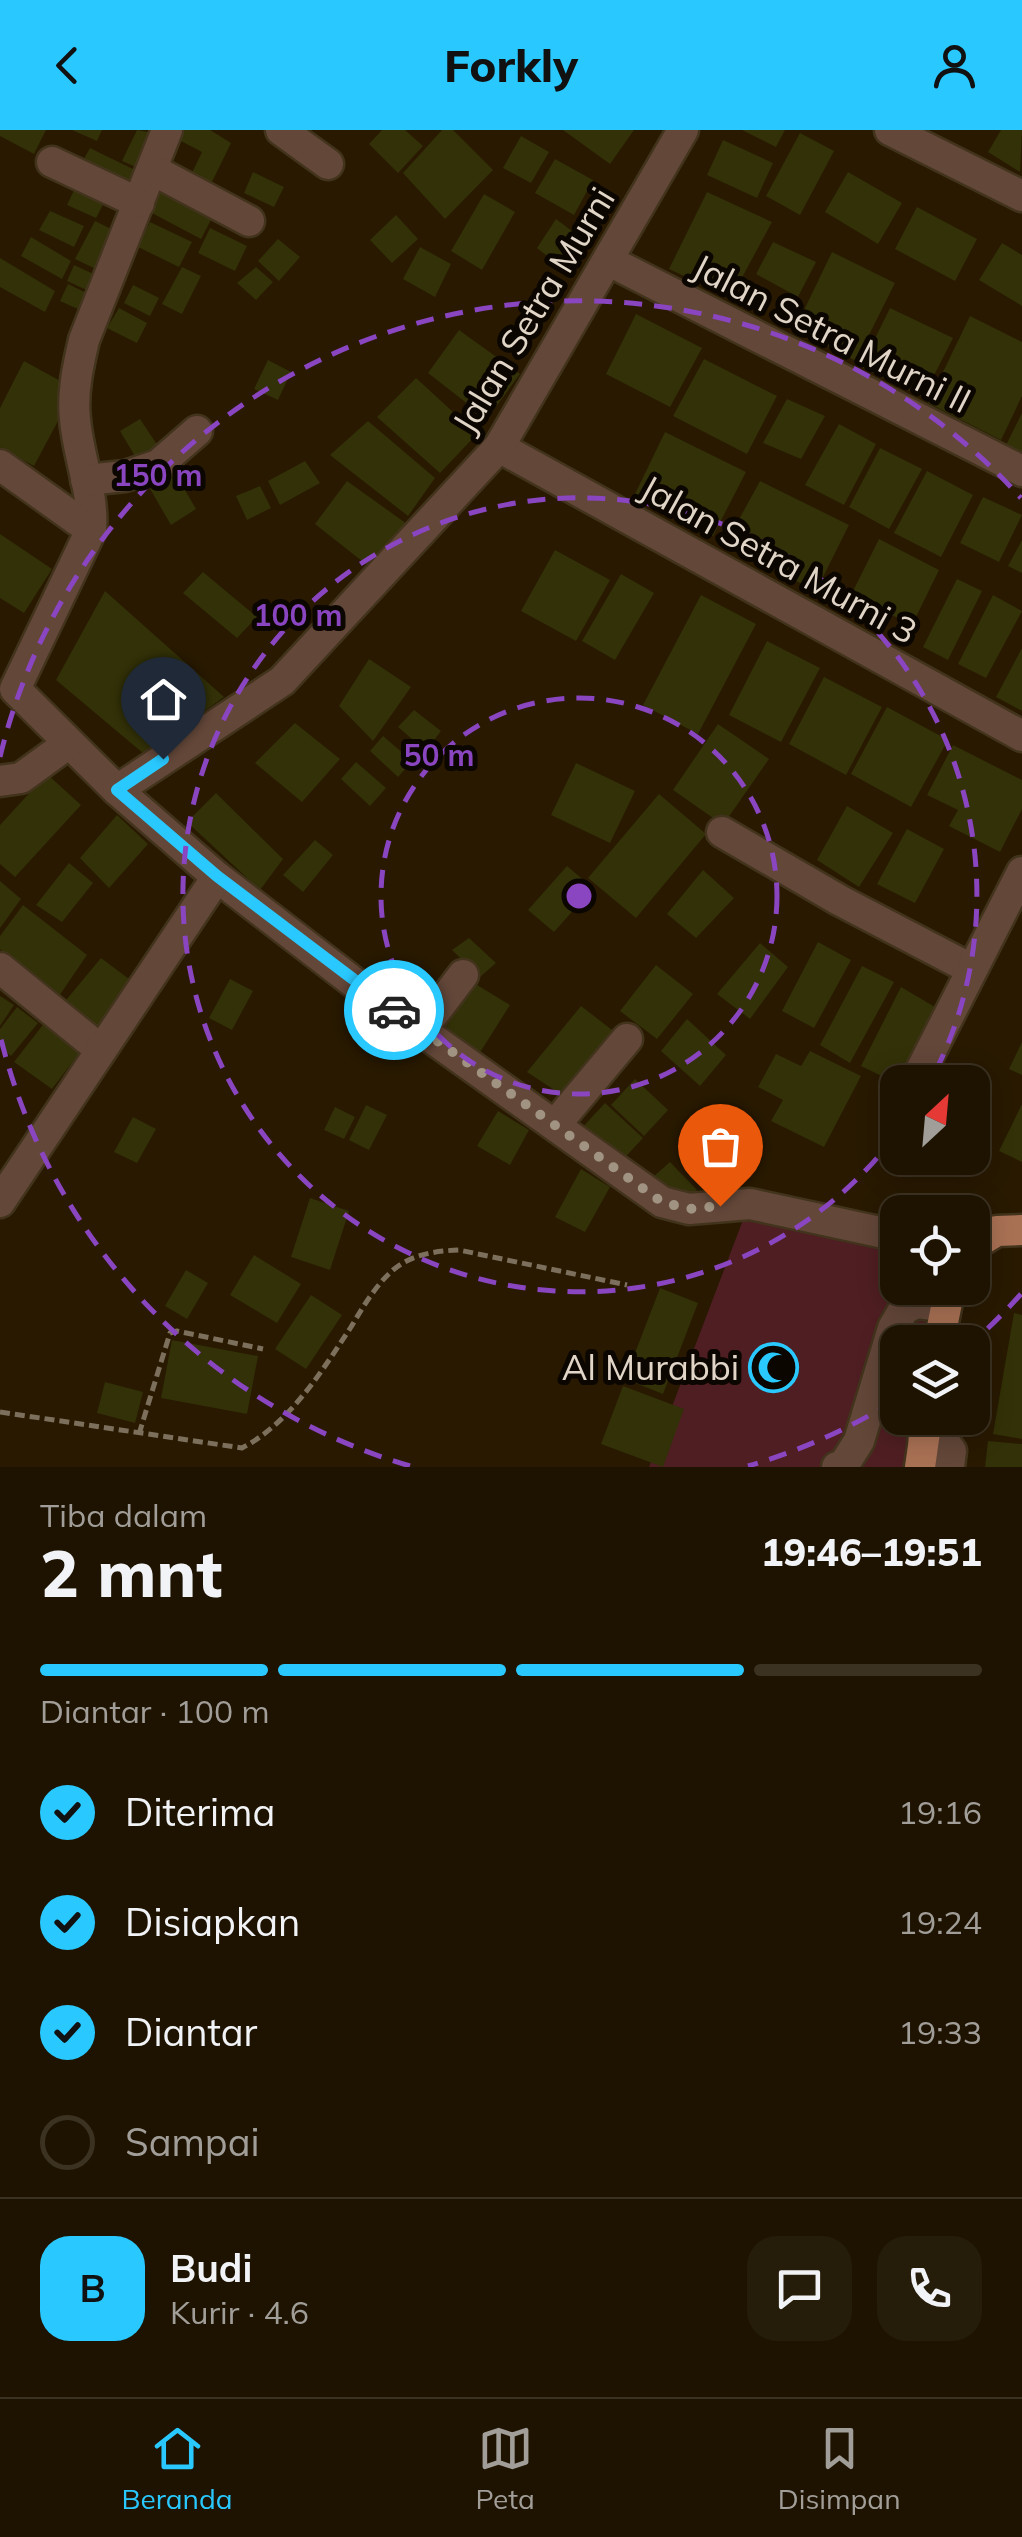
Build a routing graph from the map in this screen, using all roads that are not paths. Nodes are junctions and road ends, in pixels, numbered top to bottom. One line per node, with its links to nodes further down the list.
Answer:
1 (167, 130): 7 (street)
2 (281, 130): 6 (street)
3 (683, 130): 11 (street, Jalan Setra Murni)
4 (890, 130): 8 (street)
5 (52, 162): 9 (street)
6 (328, 164)
7 (152, 170): 9 (street); 10 (street)
8 (1022, 196)
9 (140, 203): 16 (street)
10 (248, 221)
11 (609, 261): 13 (street, Jalan Setra Murni); 15 (street, Jalan Setra Murni II)
12 (197, 431): 16 (street)
13 (499, 447): 18 (street, Jalan Setra Murni 3); 21 (street, Jalan Setra Murni)
14 (0, 464): 17 (street)
15 (1022, 471)
16 (86, 480): 17 (street)
17 (91, 530): 19 (street)
18 (1022, 736)
19 (69, 742): 20 (street); 21 (street)
20 (0, 781)
21 (117, 790): 24 (street)
22 (722, 832): 26 (street)
23 (1022, 872): 26 (street)
24 (217, 876): 28 (street); 30 (street)
25 (0, 968): 30 (street)
26 (971, 969): 31 (street)
27 (462, 974): 28 (street)
28 (420, 1030): 32 (street)
29 (627, 1039): 32 (street)
30 (101, 1050): 33 (street)
31 (923, 1065)
32 (555, 1125): 35 (street)
33 (0, 1202)
34 (1022, 1230): 36 (main road)
35 (880, 1232)
36 (990, 1235)
37 (913, 1305): 39 (street)
38 (923, 1441): 40 (street)
39 (837, 1467)
40 (949, 1467)

